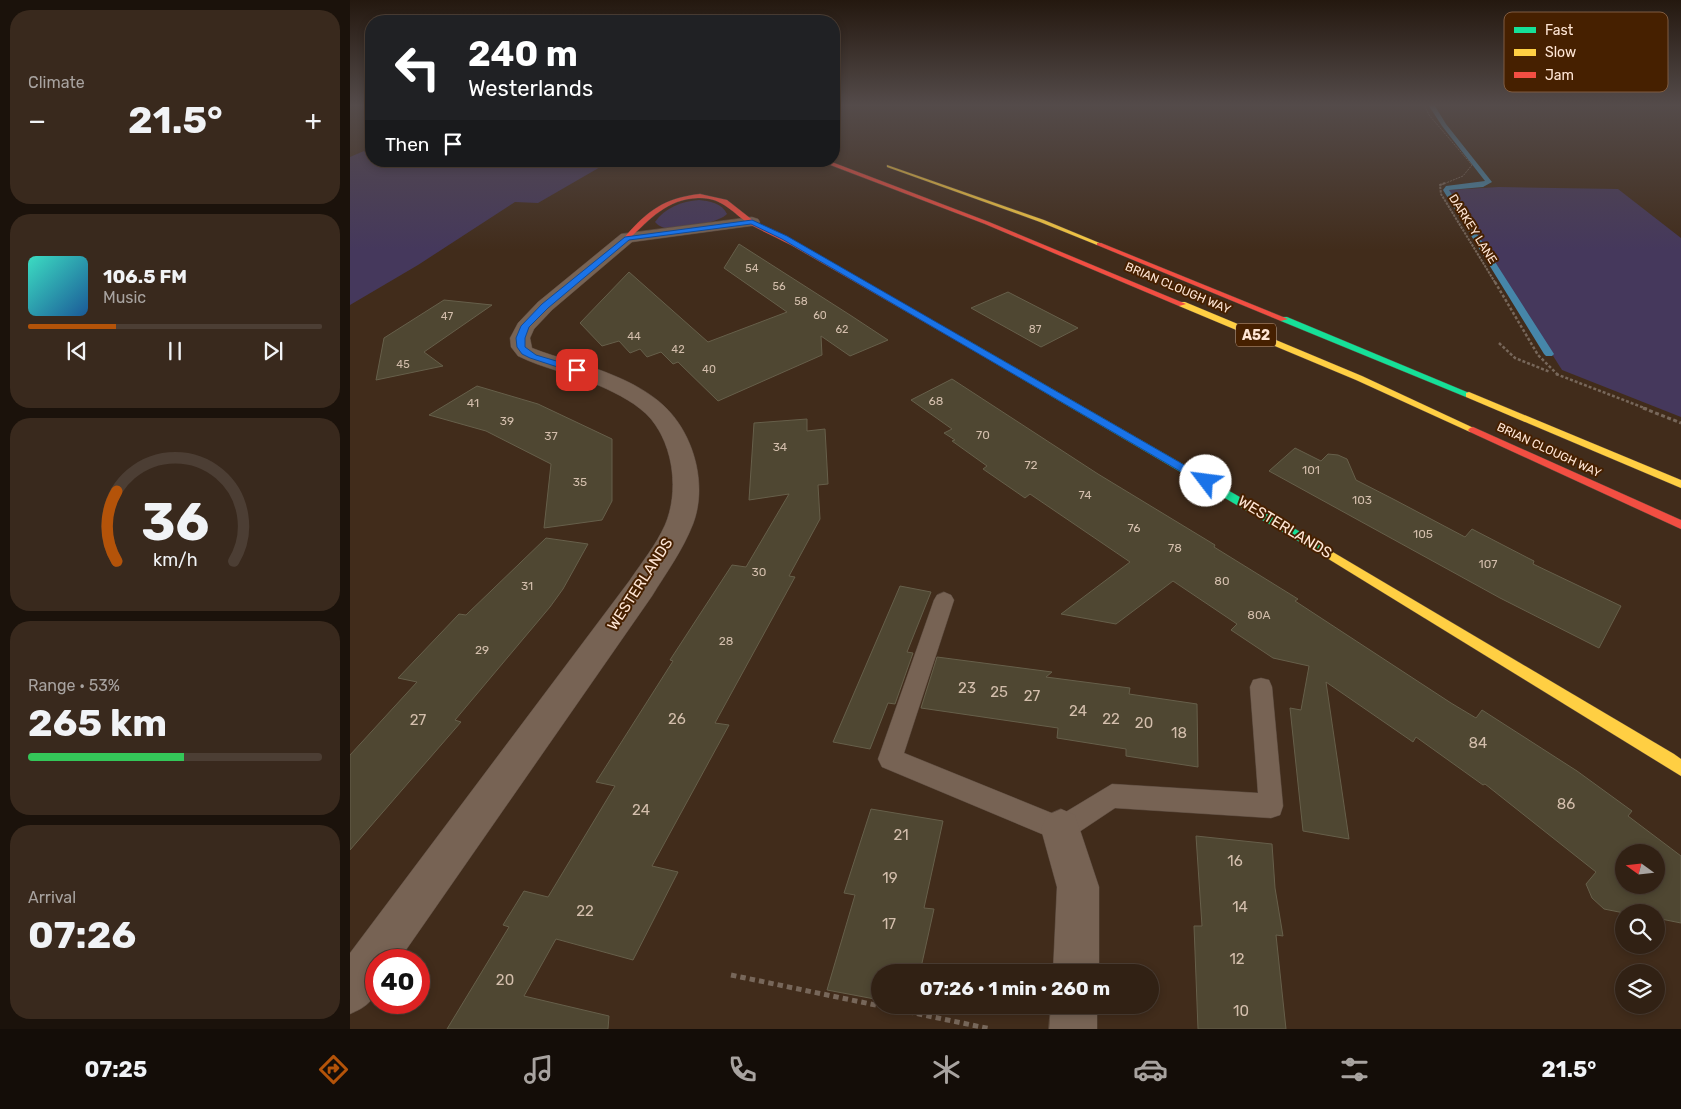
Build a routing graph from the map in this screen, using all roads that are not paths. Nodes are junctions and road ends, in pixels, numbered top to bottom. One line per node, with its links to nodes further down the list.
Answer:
1 (879, 163): 4 (main road, BRIAN CLOUGH WAY / A52)
2 (839, 167): 5 (main road, BRIAN CLOUGH WAY / A52)
3 (752, 222): 8 (main road, WESTERLANDS); 11 (street, WESTERLANDS)
4 (1681, 484)
5 (1681, 525)
6 (944, 600): 9 (lane)
7 (1261, 687): 9 (lane)
8 (1681, 769)
9 (1061, 829): 10 (street)
10 (1076, 964)
11 (350, 991)
12 (1074, 1014): 13 (street)
13 (1073, 1029)

